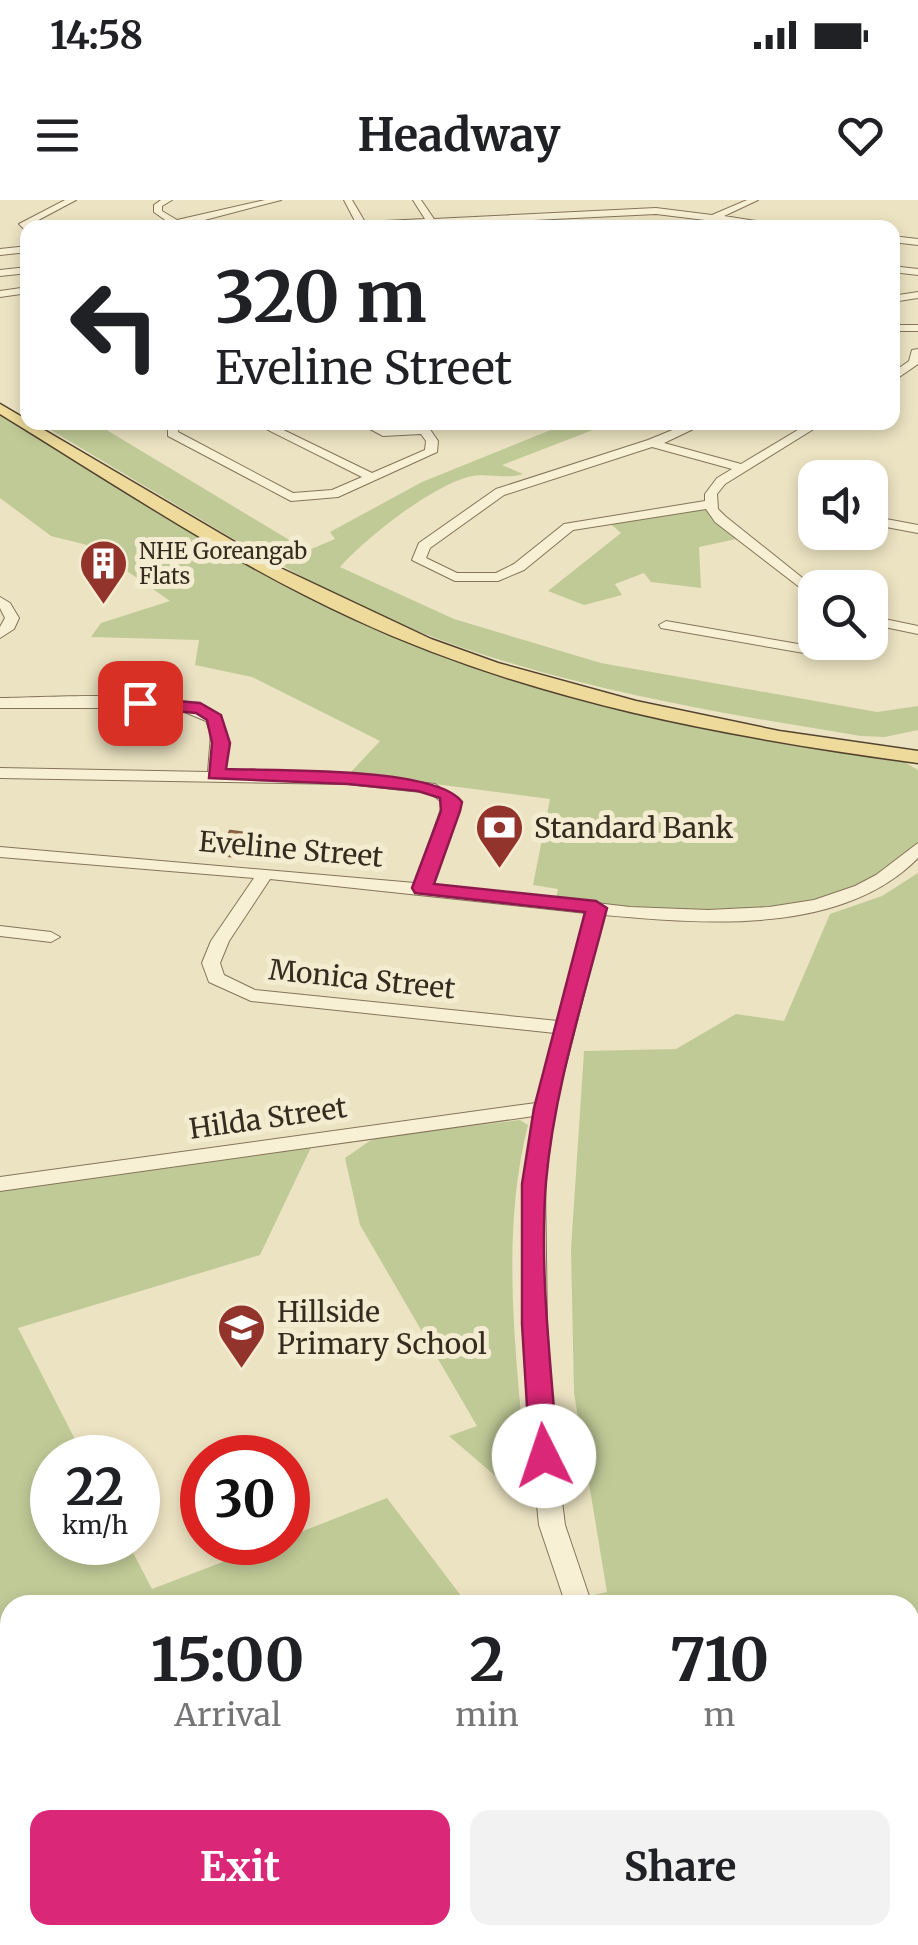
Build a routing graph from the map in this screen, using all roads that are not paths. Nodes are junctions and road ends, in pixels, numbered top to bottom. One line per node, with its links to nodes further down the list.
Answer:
1 (72, 200): 8 (street)
2 (168, 200): 9 (street)
3 (277, 200): 10 (street)
4 (754, 200): 7 (street)
5 (556, 202): 6 (street)
6 (568, 214): 7 (street); 11 (street)
7 (713, 217): 12 (street); 13 (street)
8 (32, 220)
9 (171, 220)
10 (183, 220)
11 (439, 220)
12 (709, 220)
13 (735, 220)
14 (916, 352): 15 (street)
15 (900, 373)
16 (37, 430): 39 (main road)
17 (172, 430): 24 (street)
18 (274, 430): 24 (street)
19 (424, 430): 24 (street)
20 (684, 430): 22 (street)
21 (806, 430): 23 (street)
22 (652, 444): 23 (street); 25 (street)
23 (741, 468): 25 (street)
24 (371, 477)
25 (711, 504): 28 (street)
26 (888, 523): 27 (street)
27 (918, 529)
28 (798, 582)
29 (0, 601): 35 (street)
30 (666, 624): 36 (street)
31 (888, 624): 32 (street)
32 (895, 626): 33 (street); 34 (street)
33 (888, 630)
34 (918, 630)
35 (0, 634)
36 (798, 648)
37 (0, 703): 43 (street)
38 (918, 740): 39 (main road)
39 (867, 748): 40 (main road); 41 (main road)
40 (918, 754)
41 (918, 770)
42 (0, 773): 43 (street)
43 (216, 774): 47 (street)
44 (918, 848): 48 (street, Eveline Street)
45 (0, 852): 46 (street, Eveline Street)
46 (266, 874): 47 (street, Eveline Street); 51 (street, Monica Street)
47 (422, 888): 48 (street, Eveline Street)
48 (596, 908): 51 (street)
49 (0, 932): 50 (street)
50 (52, 936)
51 (566, 1028): 52 (street)
52 (545, 1108): 53 (street, Hilda Street); 54 (street)
53 (0, 1184)
54 (576, 1595)

